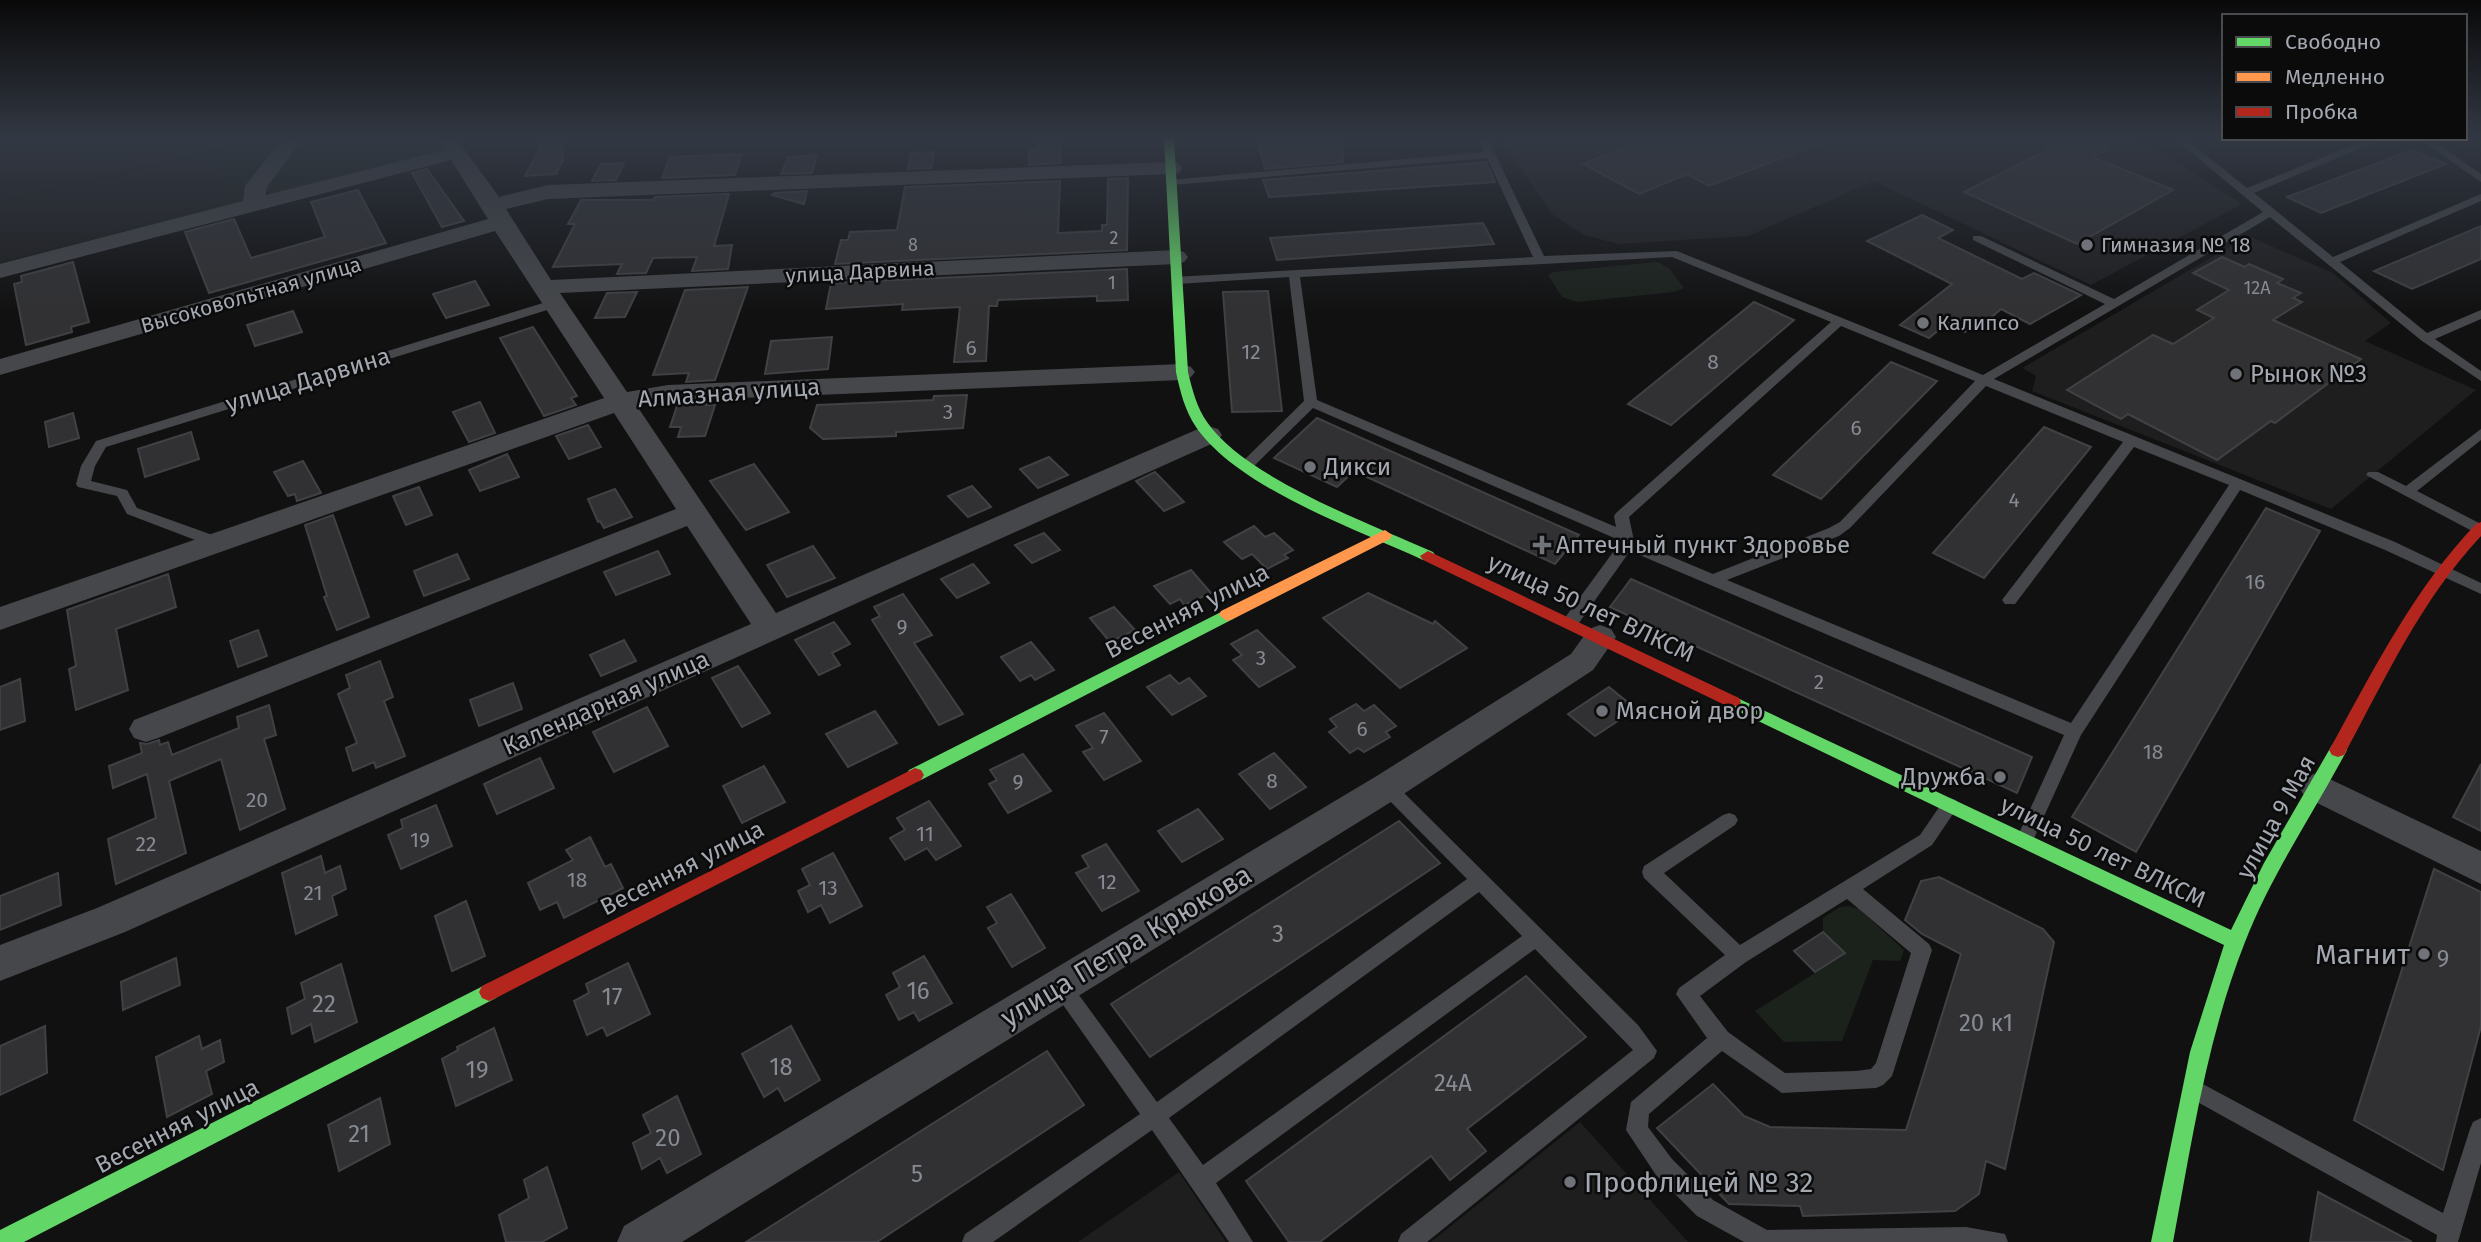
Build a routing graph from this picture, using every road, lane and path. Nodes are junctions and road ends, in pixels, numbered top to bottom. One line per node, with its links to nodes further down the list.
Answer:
1 (255, 197): 9 (street)
2 (281, 197): 9 (street)
3 (485, 197): 11 (street)
4 (535, 197): 11 (street, Высоковольтная улица)
5 (1173, 197): 15 (main road, улица 50 лет ВЛКСМ)
6 (1511, 197): 13 (lane)
7 (2249, 197): 10 (lane)
8 (2481, 197): 14 (lane)
9 (254, 205): 16 (street)
10 (2269, 213): 14 (lane); 19 (lane)
11 (497, 214): 18 (street); 23 (street, Высоковольтная улица)
12 (1977, 238): 19 (lane)
13 (1540, 260): 17 (lane); 21 (lane)
14 (2331, 262): 22 (lane)
15 (1177, 269): 17 (lane); 18 (street, улица Дарвина); 24 (main road, улица 50 лет ВЛКСМ)
16 (0, 271)
17 (1294, 274): 28 (lane)
18 (550, 295): 27 (street); 40 (lane, улица Дарвина)
19 (2113, 303): 26 (lane)
20 (2481, 314): 22 (lane)
21 (1840, 321): 26 (lane); 39 (lane)
22 (2426, 338): 25 (lane)
23 (0, 367)
24 (1182, 372): 27 (street, Алмазная улица); 30 (main road, улица 50 лет ВЛКСМ)
25 (2481, 377)
26 (1984, 380): 31 (lane); 42 (lane)
27 (621, 401): 36 (street); 40 (street, Алмазная улица)
28 (1311, 402): 32 (lane); 39 (lane)
29 (2481, 433): 35 (lane)
30 (1208, 435): 32 (main road, улица 50 лет ВЛКСМ); 46 (street, Календарная улица)
31 (2131, 441): 34 (lane); 44 (lane)
32 (1246, 466): 38 (main road, улица 50 лет ВЛКСМ)
33 (2373, 475): 35 (lane)
34 (2236, 485): 41 (lane); 49 (lane)
35 (2407, 492): 37 (lane)
36 (693, 513): 46 (street); 48 (street)
37 (2480, 528): 41 (main road, улица 9 Мая)
38 (1385, 536): 47 (main road, улица 50 лет ВЛКСМ); 70 (main road, Весенняя улица)
39 (1626, 541): 42 (lane); 47 (lane)
40 (216, 542): 45 (street, Алмазная улица)
41 (2441, 569): 43 (lane); 51 (main road, улица 9 Мая)
42 (1715, 579): 49 (lane)
43 (2481, 589)
44 (2010, 600)
45 (0, 619)
46 (771, 630): 61 (street, Календарная улица)
47 (1585, 630): 50 (street, улица Петра Крюкова); 52 (main road, улица 50 лет ВЛКСМ)
48 (146, 729)
49 (2074, 732): 54 (lane)
50 (1387, 787): 56 (lane); 62 (street, улица Петра Крюкова)
51 (2318, 787): 55 (street); 59 (main road, улица 9 Мая)
52 (1950, 805): 54 (main road, улица 50 лет ВЛКСМ); 57 (lane)
53 (1729, 820): 60 (lane)
54 (2025, 840): 59 (main road, улица 50 лет ВЛКСМ)
55 (2481, 868)
56 (1479, 881): 58 (lane); 65 (lane)
57 (1847, 887): 60 (lane); 63 (lane)
58 (1536, 937): 67 (lane); 73 (lane)
59 (2235, 941): 64 (main road, улица 9 Мая)
60 (1739, 956): 63 (lane)
61 (0, 963)
62 (1061, 986): 65 (lane); 68 (street, улица Петра Крюкова)
63 (1721, 1039): 74 (lane)
64 (2192, 1089): 69 (lane); 75 (main road, улица 9 Мая)
65 (1155, 1116): 67 (lane); 71 (lane)
66 (2481, 1129): 69 (lane)
67 (1201, 1180): 72 (lane)
68 (663, 1236)
69 (2448, 1236)
70 (0, 1242)
71 (973, 1242)
72 (1242, 1242)
73 (1409, 1242)
74 (1997, 1242)
75 (2162, 1242)

